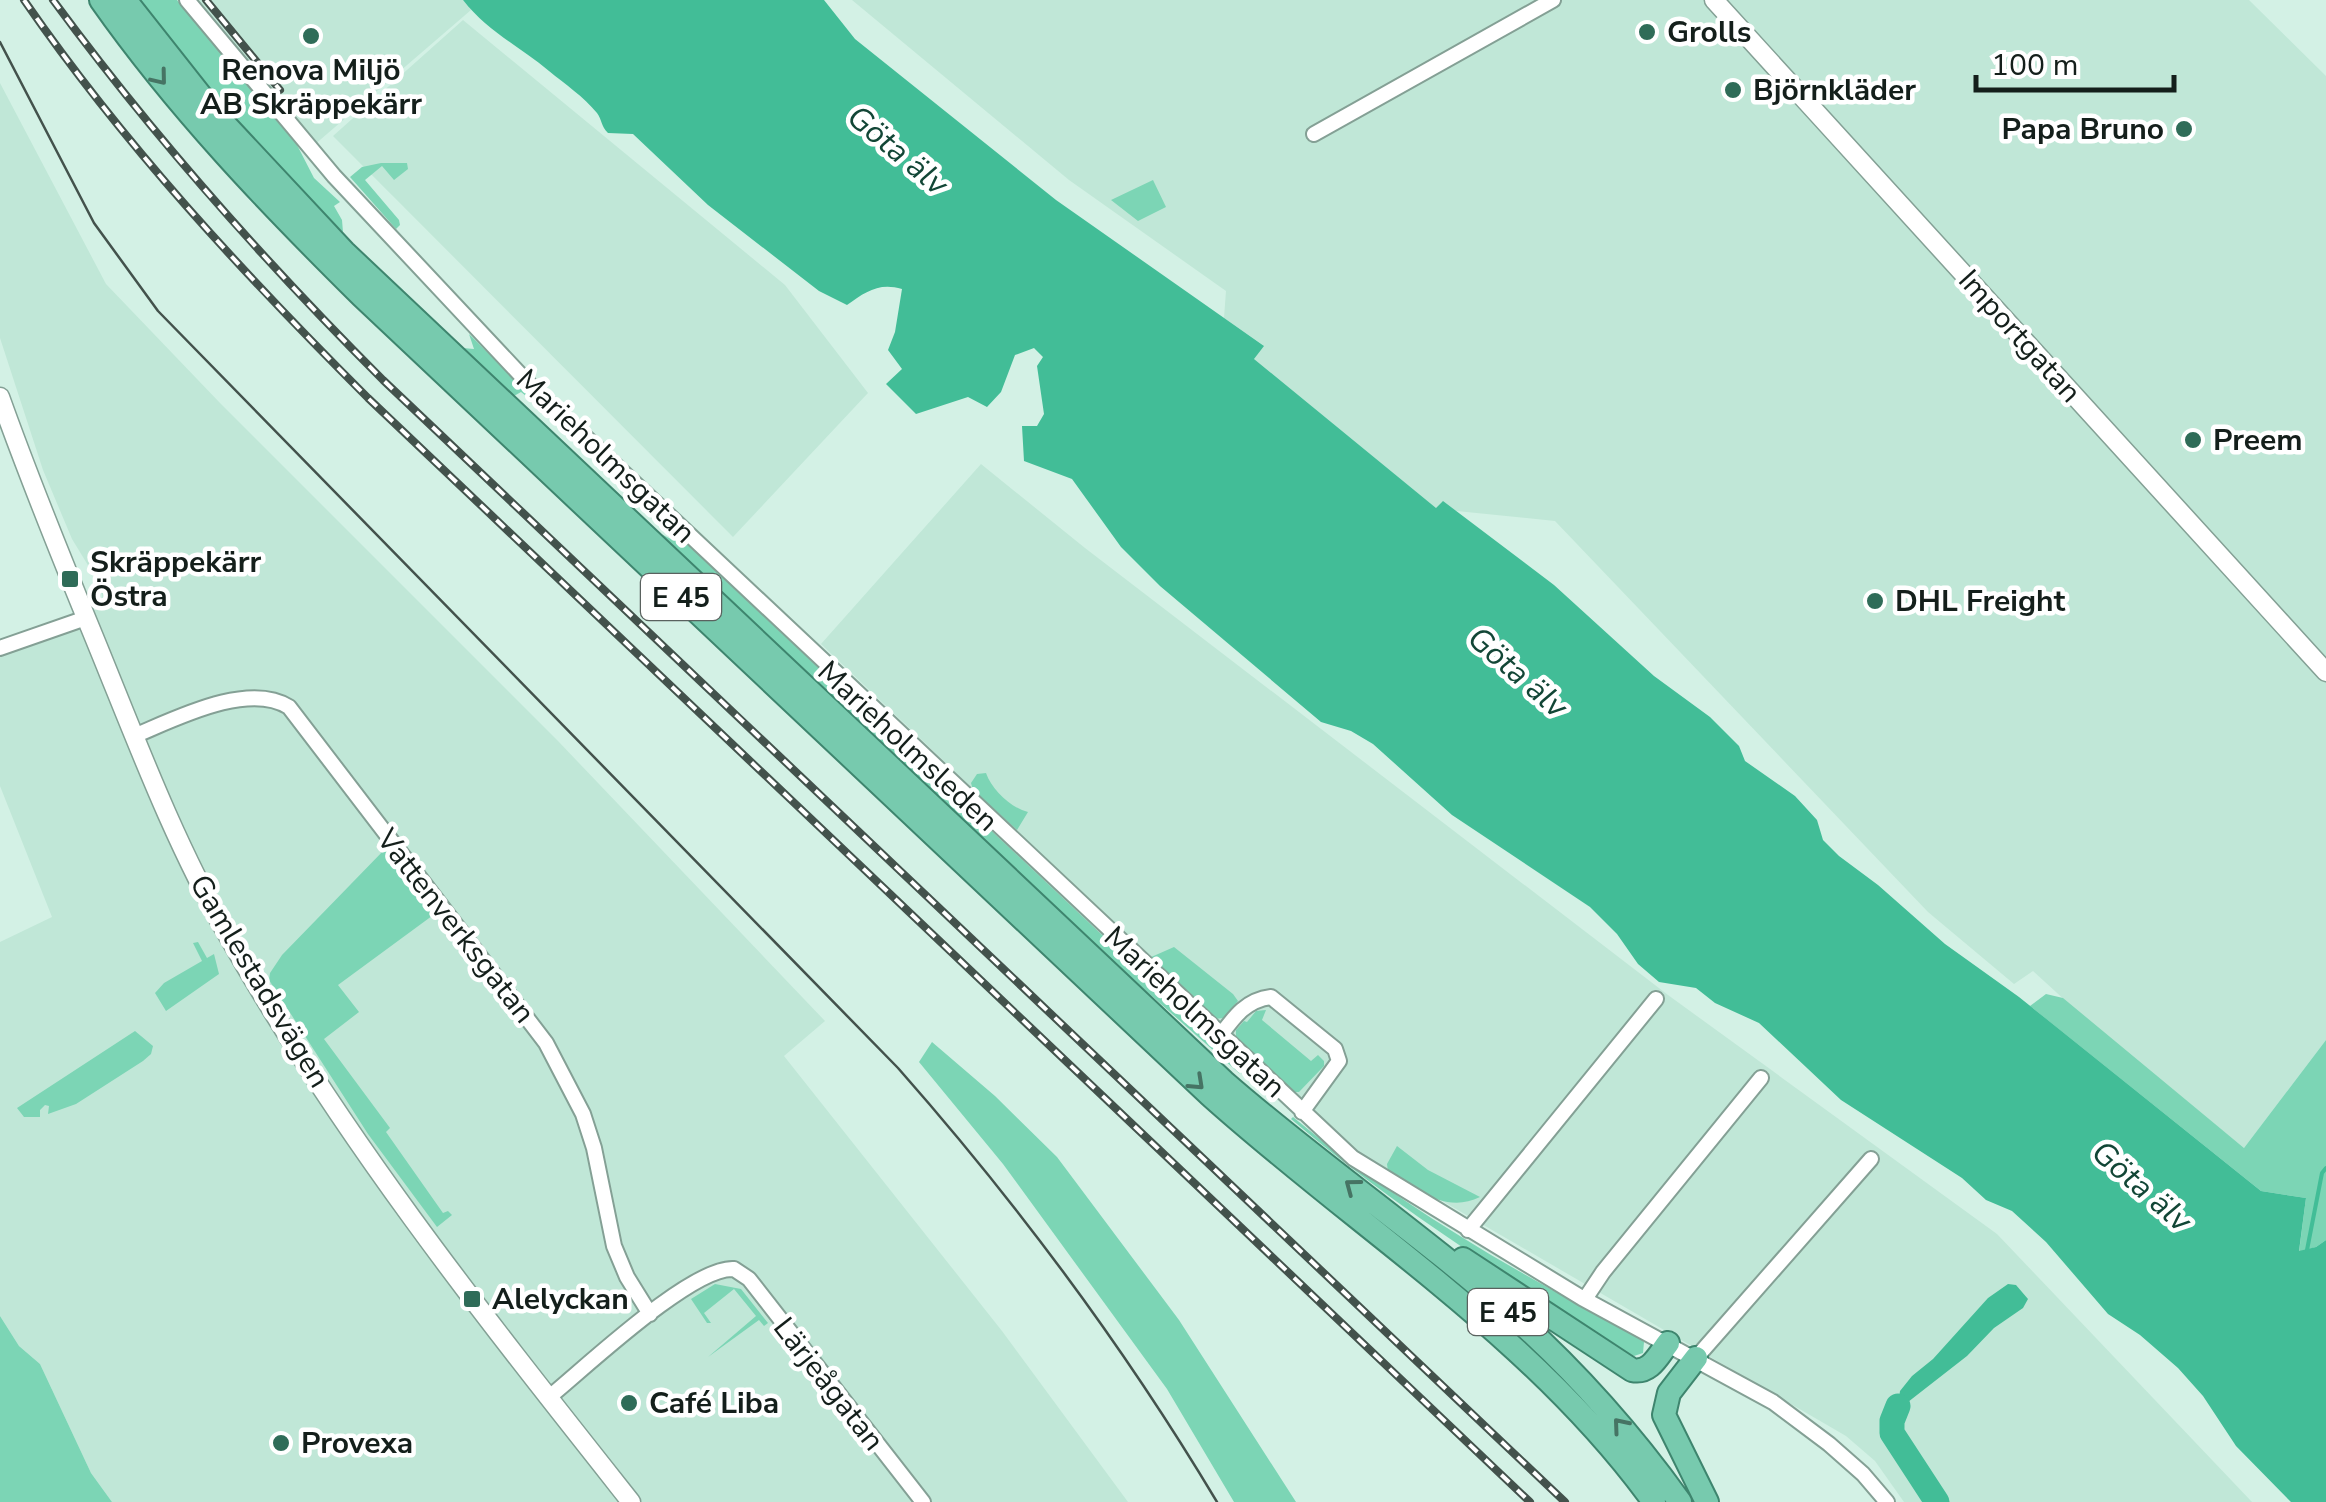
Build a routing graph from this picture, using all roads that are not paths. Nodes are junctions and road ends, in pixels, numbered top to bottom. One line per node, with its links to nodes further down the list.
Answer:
1 (102, 0): 26 (highway, Marieholmsleden / E 45, one-way to 26)
2 (125, 0): 17 (highway, Marieholmsleden / E 45, one-way to 2)
3 (187, 0): 13 (street, Marieholmsgatan)
4 (1554, 0): 6 (street)
5 (1714, 0): 10 (street, Importgatan)
6 (1314, 134)
7 (0, 396): 8 (street, Gamlestadsvägen)
8 (86, 618): 9 (street); 11 (street, Gamlestadsvägen)
9 (0, 648)
10 (2326, 672)
11 (134, 736): 20 (street, Vattenverksgatan); 23 (street, Gamlestadsvägen)
12 (1656, 1000): 18 (street)
13 (1220, 1036): 15 (street, Marieholmsgatan); 15 (street)
14 (1760, 1078): 19 (street)
15 (1302, 1112): 18 (street, Marieholmsgatan)
16 (1871, 1159): 22 (street)
17 (1391, 1215): 21 (highway); 27 (highway, Marieholmsleden / E 45, one-way to 17)
18 (1468, 1230): 19 (street, Marieholmsgatan)
19 (1585, 1299): 21 (street, Marieholmsgatan)
20 (650, 1314): 23 (street); 25 (street, Lärjeågatan)
21 (1668, 1343): 22 (street, Marieholmsgatan)
22 (1696, 1358): 28 (highway); 29 (street, Marieholmsgatan)
23 (548, 1398): 24 (street, Gamlestadsvägen)
24 (631, 1502)
25 (923, 1502)
26 (1654, 1502)
27 (1680, 1502)
28 (1707, 1502)
29 (1887, 1502)

